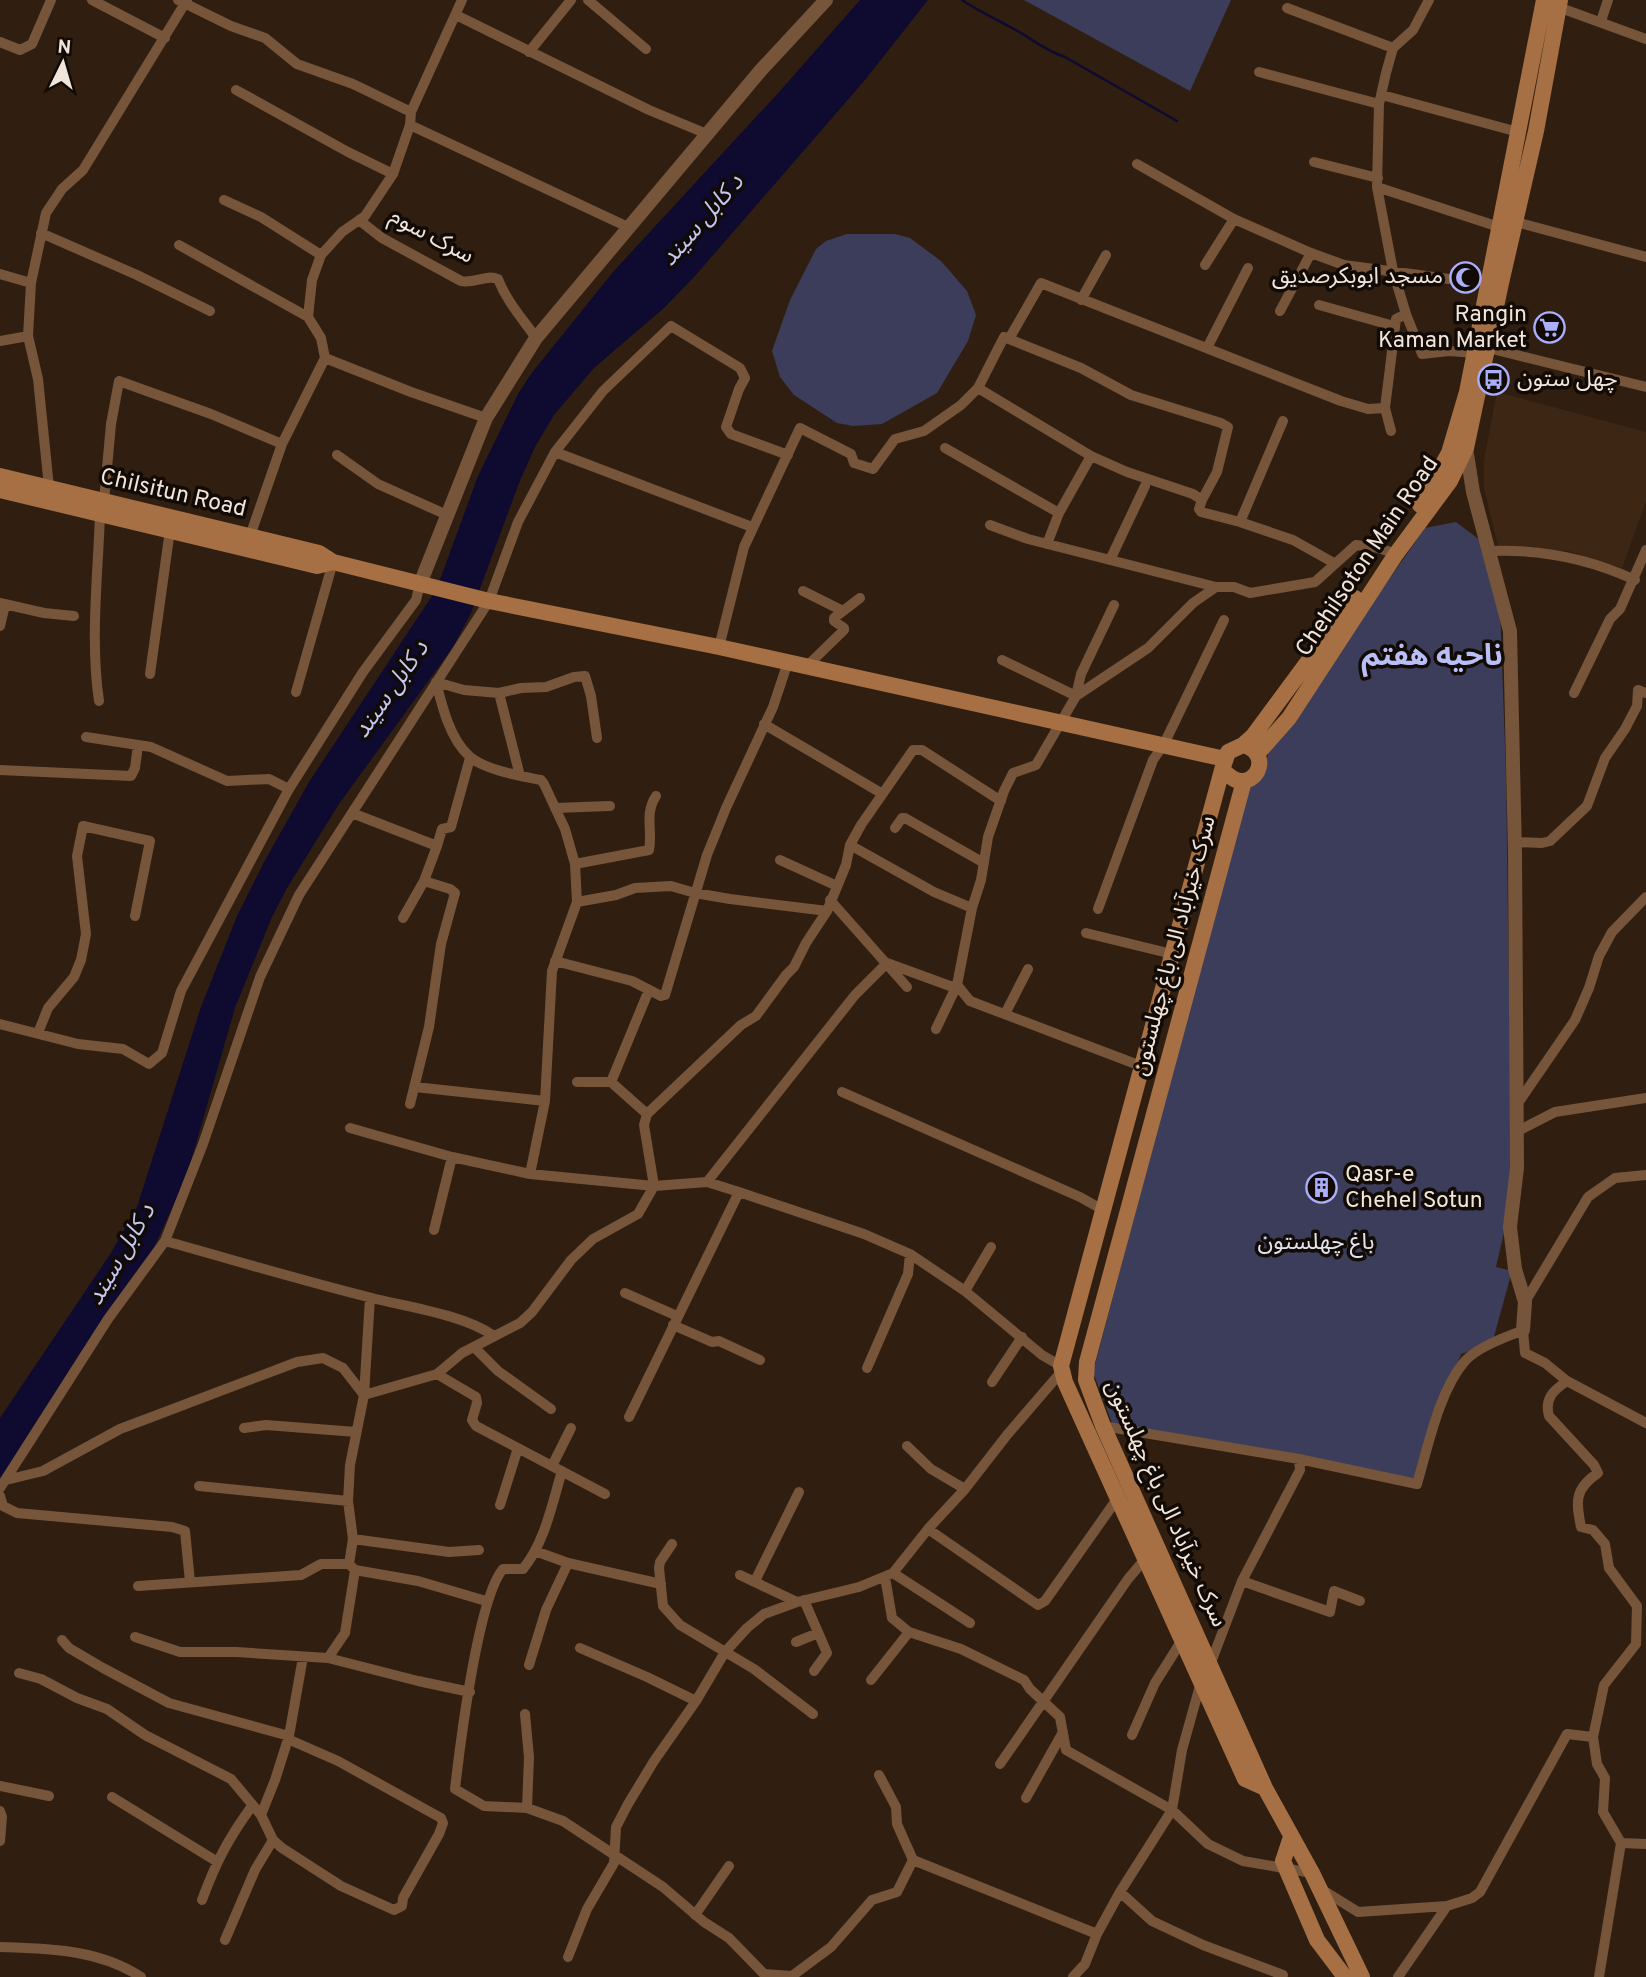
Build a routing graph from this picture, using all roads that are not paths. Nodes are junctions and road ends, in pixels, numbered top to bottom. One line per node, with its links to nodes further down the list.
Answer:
1 (51, 0): 16 (street)
2 (92, 0): 14 (street)
3 (461, 0): 12 (street)
4 (571, 0): 19 (street)
5 (588, 0): 18 (street)
6 (826, 0): 26 (street)
7 (1429, 0): 17 (street)
8 (1608, 0): 13 (street)
9 (184, 1): 14 (street); 23 (street)
10 (1554, 2): 13 (street); 25 (main road, Chehilsoton Main Road); 34 (main road, Chehilsoton Main Road)
11 (1287, 8): 17 (street)
12 (456, 15): 19 (street); 23 (street)
13 (1601, 22): 15 (street)
14 (165, 38): 37 (street)
15 (1646, 39)
16 (0, 42)
17 (1393, 48): 22 (street)
18 (646, 49)
19 (529, 52): 26 (street)
20 (1259, 72): 22 (street)
21 (236, 90): 29 (street)
22 (1381, 100): 25 (street); 30 (street)
23 (411, 112): 24 (street)
24 (410, 125): 29 (street); 36 (street)
25 (1518, 132): 35 (main road, Chehilsoton Main Road)
26 (707, 134): 36 (street)
27 (1314, 162): 30 (street)
28 (1137, 164): 32 (street)
29 (393, 174): 33 (street)
30 (1377, 183): 35 (street); 45 (street)
31 (224, 200): 40 (street)
32 (1234, 219): 39 (street); 43 (street)
33 (359, 220): 40 (street); 57 (street, سرک سوم)
34 (1516, 222): 42 (street); 61 (main road, Chehilsoton Main Road)
35 (1499, 227): 61 (main road, Chehilsoton Main Road)
36 (630, 228): 57 (street)
37 (41, 233): 48 (street); 51 (street)
38 (179, 245): 54 (street)
39 (1311, 253): 45 (street); 52 (street)
40 (321, 255): 54 (street)
41 (1106, 255): 49 (street)
42 (1646, 257)
43 (1205, 265)
44 (1248, 268): 60 (street)
45 (1393, 271): 47 (street); 53 (street)
46 (0, 274): 48 (street)
47 (1449, 279)
48 (31, 283): 56 (street)
49 (1081, 300): 58 (street); 60 (street)
50 (1318, 305): 55 (street)
51 (210, 311)
52 (1280, 311)
53 (1406, 314): 55 (street); 61 (street)
54 (308, 317): 62 (street)
55 (1394, 326): 65 (street)
56 (28, 336): 59 (street); 79 (street)
57 (536, 338): 66 (street)
58 (1009, 339): 64 (street); 82 (street)
59 (0, 341)
60 (1207, 348): 65 (street)
61 (1481, 351): 63 (street); 71 (main road, Chehilsoton Main Road); 94 (main road, Chehilsoton Main Road)
62 (325, 358): 66 (street); 69 (street)
63 (1646, 387)
64 (978, 388): 74 (street); 75 (street)
65 (1385, 408): 68 (street)
66 (486, 418): 85 (street)
67 (1283, 421): 86 (street)
68 (1391, 431)
69 (282, 444): 83 (street); 90 (street)
70 (945, 448): 84 (street)
71 (1466, 448): 77 (main road, Chehilsoton Main Road); 81 (street)
72 (555, 452): 74 (street); 88 (street); 103 (street)
73 (337, 455): 85 (street)
74 (788, 455): 88 (street)
75 (1091, 456): 82 (street); 84 (street)
76 (0, 476): 79 (main road, Chilsitun Road)
77 (1450, 481): 81 (street); 94 (main road, Chehilsoton Main Road)
78 (1145, 486): 95 (street)
79 (49, 487): 83 (main road, Chilsitun Road)
80 (0, 490): 83 (main road, Chilsitun Road)
81 (1473, 492): 93 (street)
82 (1202, 500): 86 (street)
83 (102, 507): 89 (main road, Chilsitun Road); 90 (main road, Chilsitun Road); 121 (street)
84 (1059, 513): 91 (street)
85 (447, 514): 99 (street)
86 (1240, 522): 97 (street)
87 (990, 525): 91 (street)
88 (752, 527): 110 (street)
89 (170, 530): 96 (main road, Chilsitun Road); 114 (street)
90 (250, 536): 96 (main road, Chilsitun Road)
91 (1047, 544): 95 (street)
92 (1646, 550): 98 (street)
93 (1490, 551): 98 (street); 142 (street)
94 (1393, 553): 97 (street); 128 (main road, Chehilsoton Main Road)
95 (1110, 560): 100 (street)
96 (333, 562): 99 (main road, Chilsitun Road); 116 (street)
97 (1334, 563): 100 (street)
98 (1634, 580): 117 (street)
99 (426, 586): 103 (main road, Chilsitun Road); 134 (street)
100 (1216, 587): 120 (street)
101 (803, 591): 106 (street)
102 (860, 598): 106 (street)
103 (485, 600): 110 (main road, Chilsitun Road); 115 (street)
104 (3, 604): 107 (street); 109 (street)
105 (1114, 605): 120 (street)
106 (842, 611): 113 (street)
107 (74, 616)
108 (1224, 620): 126 (street)
109 (0, 626)
110 (719, 647): 112 (main road, Chilsitun Road)
111 (1002, 660): 120 (street)
112 (788, 662): 113 (main road, Chilsitun Road); 123 (street)
113 (807, 666): 122 (main road, Chilsitun Road)
114 (150, 674)
115 (436, 682): 118 (street); 129 (street); 140 (street)
116 (296, 692)
117 (1574, 692)
118 (499, 693): 125 (street); 132 (street)
119 (1646, 693): 142 (street)
120 (1076, 696): 122 (street)
121 (99, 701)
122 (1060, 723): 126 (main road, Chilsitun Road); 137 (street)
123 (764, 724): 135 (street); 150 (street)
124 (86, 737): 127 (street)
125 (597, 738)
126 (1164, 744): 130 (main road, Chilsitun Road); 155 (street)
127 (138, 745): 131 (street); 134 (street)
128 (1250, 749): 130 (main road); 133 (main road)
129 (470, 758): 132 (street); 144 (street)
130 (1223, 764): 133 (main road); 159 (main road)
131 (0, 770)
132 (520, 776): 139 (street)
133 (1244, 781): 212 (main road, سرک خیرآباد الی باغ چهلستون)
134 (289, 789): 169 (street)
135 (881, 793): 137 (street); 143 (street)
136 (656, 796): 147 (street)
137 (1001, 802): 146 (street)
138 (610, 806): 139 (street)
139 (555, 808): 147 (street)
140 (352, 813): 144 (street); 190 (street)
141 (895, 828): 146 (street)
142 (1514, 842): 178 (street)
143 (850, 845): 149 (street); 154 (street)
144 (436, 846): 148 (street)
145 (780, 860): 149 (street)
146 (984, 863): 154 (street)
147 (575, 864): 152 (street)
148 (424, 881): 157 (street); 173 (street)
149 (837, 887): 153 (street)
150 (695, 893): 152 (street); 153 (street); 165 (street)
151 (1646, 897): 178 (street)
152 (577, 902): 160 (street)
153 (828, 906): 161 (street); 179 (street)
154 (972, 908): 163 (street)
155 (1098, 909)
156 (135, 916): 169 (street)
157 (403, 918)
158 (1086, 933): 159 (street)
159 (1172, 954): 170 (main road)
160 (555, 961): 165 (street); 176 (street)
161 (887, 963): 163 (street); 164 (street); 185 (street)
162 (1028, 969): 166 (street)
163 (957, 985): 166 (street); 168 (street)
164 (907, 987)
165 (649, 990): 172 (street)
166 (1005, 1014): 170 (street)
167 (0, 1024): 169 (street)
168 (936, 1029)
169 (38, 1033)
170 (1141, 1066): 188 (main road)
171 (577, 1082): 172 (street)
172 (611, 1082): 179 (street)
173 (415, 1087): 176 (street); 177 (street)
174 (842, 1093): 188 (street)
175 (1646, 1098): 181 (street)
176 (545, 1101): 183 (street)
177 (410, 1104)
178 (1515, 1108): 181 (street)
179 (647, 1114): 186 (street)
180 (350, 1128): 182 (street)
181 (1516, 1132): 196 (street)
182 (452, 1157): 183 (street); 189 (street)
183 (530, 1174): 186 (street)
184 (1646, 1175): 196 (street)
185 (706, 1182): 186 (street); 187 (street)
186 (654, 1186): 199 (street)
187 (739, 1192): 192 (street); 197 (street)
188 (1102, 1210): 204 (main road)
189 (434, 1230)
190 (165, 1241): 195 (street); 220 (street)
191 (991, 1247): 193 (street)
192 (910, 1254): 193 (street); 203 (street)
193 (965, 1291): 200 (street)
194 (625, 1293): 197 (street)
195 (370, 1298): 199 (street); 208 (street)
196 (1525, 1302): 198 (street)
197 (675, 1320): 202 (street); 210 (street)
198 (1523, 1330): 206 (street); 218 (street)
199 (494, 1336): 201 (street)
200 (1021, 1337): 204 (street); 207 (street)
201 (474, 1347): 205 (street); 209 (street)
202 (760, 1360)
203 (867, 1368)
204 (1061, 1368): 222 (street); 226 (main road)
205 (437, 1374): 208 (street); 217 (street)
206 (1567, 1381): 211 (street); 272 (street)
207 (992, 1382)
208 (364, 1395): 215 (street); 220 (street)
209 (551, 1409)
210 (629, 1417)
211 (1646, 1423)
212 (1103, 1426): 218 (street); 250 (main road, سرک خیرآباد الی باغ چهلستون)
213 (244, 1428): 215 (street)
214 (571, 1428): 219 (street)
215 (356, 1432): 227 (street)
216 (907, 1446): 222 (street)
217 (518, 1448): 219 (street); 228 (street)
218 (1299, 1459): 240 (street)
219 (557, 1469): 224 (street); 233 (street)
220 (3, 1484)
221 (199, 1486): 227 (street)
222 (965, 1489): 229 (street)
223 (799, 1492): 239 (street)
224 (605, 1494)
225 (0, 1496): 241 (street)
226 (1117, 1499): 229 (street); 234 (main road)
227 (348, 1501): 230 (street)
228 (500, 1505)
229 (928, 1529): 238 (street)
230 (353, 1539): 232 (street); 236 (street)
231 (672, 1544): 242 (street)
232 (479, 1550)
233 (535, 1551): 235 (street); 244 (street)
234 (1145, 1559): 250 (main road); 266 (street)
235 (568, 1563): 242 (street); 259 (street)
236 (352, 1567): 241 (street); 244 (street); 257 (street)
237 (740, 1575): 239 (street)
238 (889, 1575): 245 (street); 247 (street); 248 (street)
239 (755, 1581): 245 (street)
240 (1242, 1581): 246 (street); 258 (street)
241 (190, 1582): 243 (street)
242 (661, 1584): 255 (street)
243 (138, 1586)
244 (486, 1601): 264 (street)
245 (800, 1601): 249 (street); 255 (street)
246 (1360, 1601)
247 (970, 1623)
248 (909, 1632): 262 (street); 266 (street)
249 (818, 1633): 253 (street); 260 (street)
250 (1187, 1633): 258 (main road, سرک خیرآباد الی باغ چهلستون); 263 (main road); 270 (street)
251 (135, 1637): 256 (street)
252 (62, 1640): 271 (street)
253 (796, 1642)
254 (580, 1648): 265 (street)
255 (725, 1652): 265 (street); 268 (street)
256 (303, 1657): 257 (street); 271 (street)
257 (328, 1658): 264 (street)
258 (1211, 1664): 263 (street); 276 (main road, سرک خیرآباد الی باغ چهلستون)
259 (529, 1665)
260 (814, 1671)
261 (19, 1672): 280 (street)
262 (870, 1680)
263 (1201, 1681): 276 (main road); 282 (street)
264 (470, 1692): 281 (street)
265 (696, 1701): 290 (street)
266 (1043, 1701): 269 (street); 273 (street)
267 (525, 1714): 281 (street)
268 (813, 1714)
269 (1063, 1732): 279 (street); 282 (street)
270 (1132, 1735)
271 (289, 1736): 284 (street); 286 (street)
272 (1593, 1737): 288 (street); 298 (street)
273 (1000, 1763)
274 (878, 1775): 291 (street)
275 (0, 1786): 277 (street)
276 (1265, 1788): 285 (main road, سرک خیرآباد الی باغ چهلستون)
277 (49, 1796)
278 (112, 1797): 292 (street)
279 (1026, 1798)
280 (252, 1806): 284 (street); 292 (street)
281 (527, 1808): 290 (street)
282 (1172, 1810): 294 (street); 296 (street)
283 (0, 1811): 287 (street)
284 (261, 1815): 286 (street)
285 (1291, 1837): 294 (main road); 295 (main road, سرک خیرآباد الی باغ چهلستون)
286 (273, 1840): 301 (street)
287 (0, 1841)
288 (1621, 1843): 289 (street); 311 (street)
289 (1646, 1844)
290 (614, 1856): 299 (street); 303 (street)
291 (913, 1860): 300 (street); 305 (street)
292 (216, 1861): 297 (street)
293 (729, 1866): 299 (street)
294 (1287, 1868): 295 (street); 308 (main road)
295 (1315, 1880): 298 (street); 309 (main road, سرک خیرآباد الی باغ چهلستون)
296 (1120, 1892): 300 (street); 304 (street)
297 (202, 1900)
298 (1447, 1906): 310 (street)
299 (695, 1915): 305 (street)
300 (1097, 1934): 307 (street)
301 (225, 1940)
302 (0, 1947): 306 (street)
303 (568, 1957)
304 (1283, 1975)
305 (763, 1976)
306 (141, 1977)
307 (1073, 1977)
308 (1345, 1977)
309 (1362, 1977)
310 (1398, 1977)
311 (1599, 1977)

